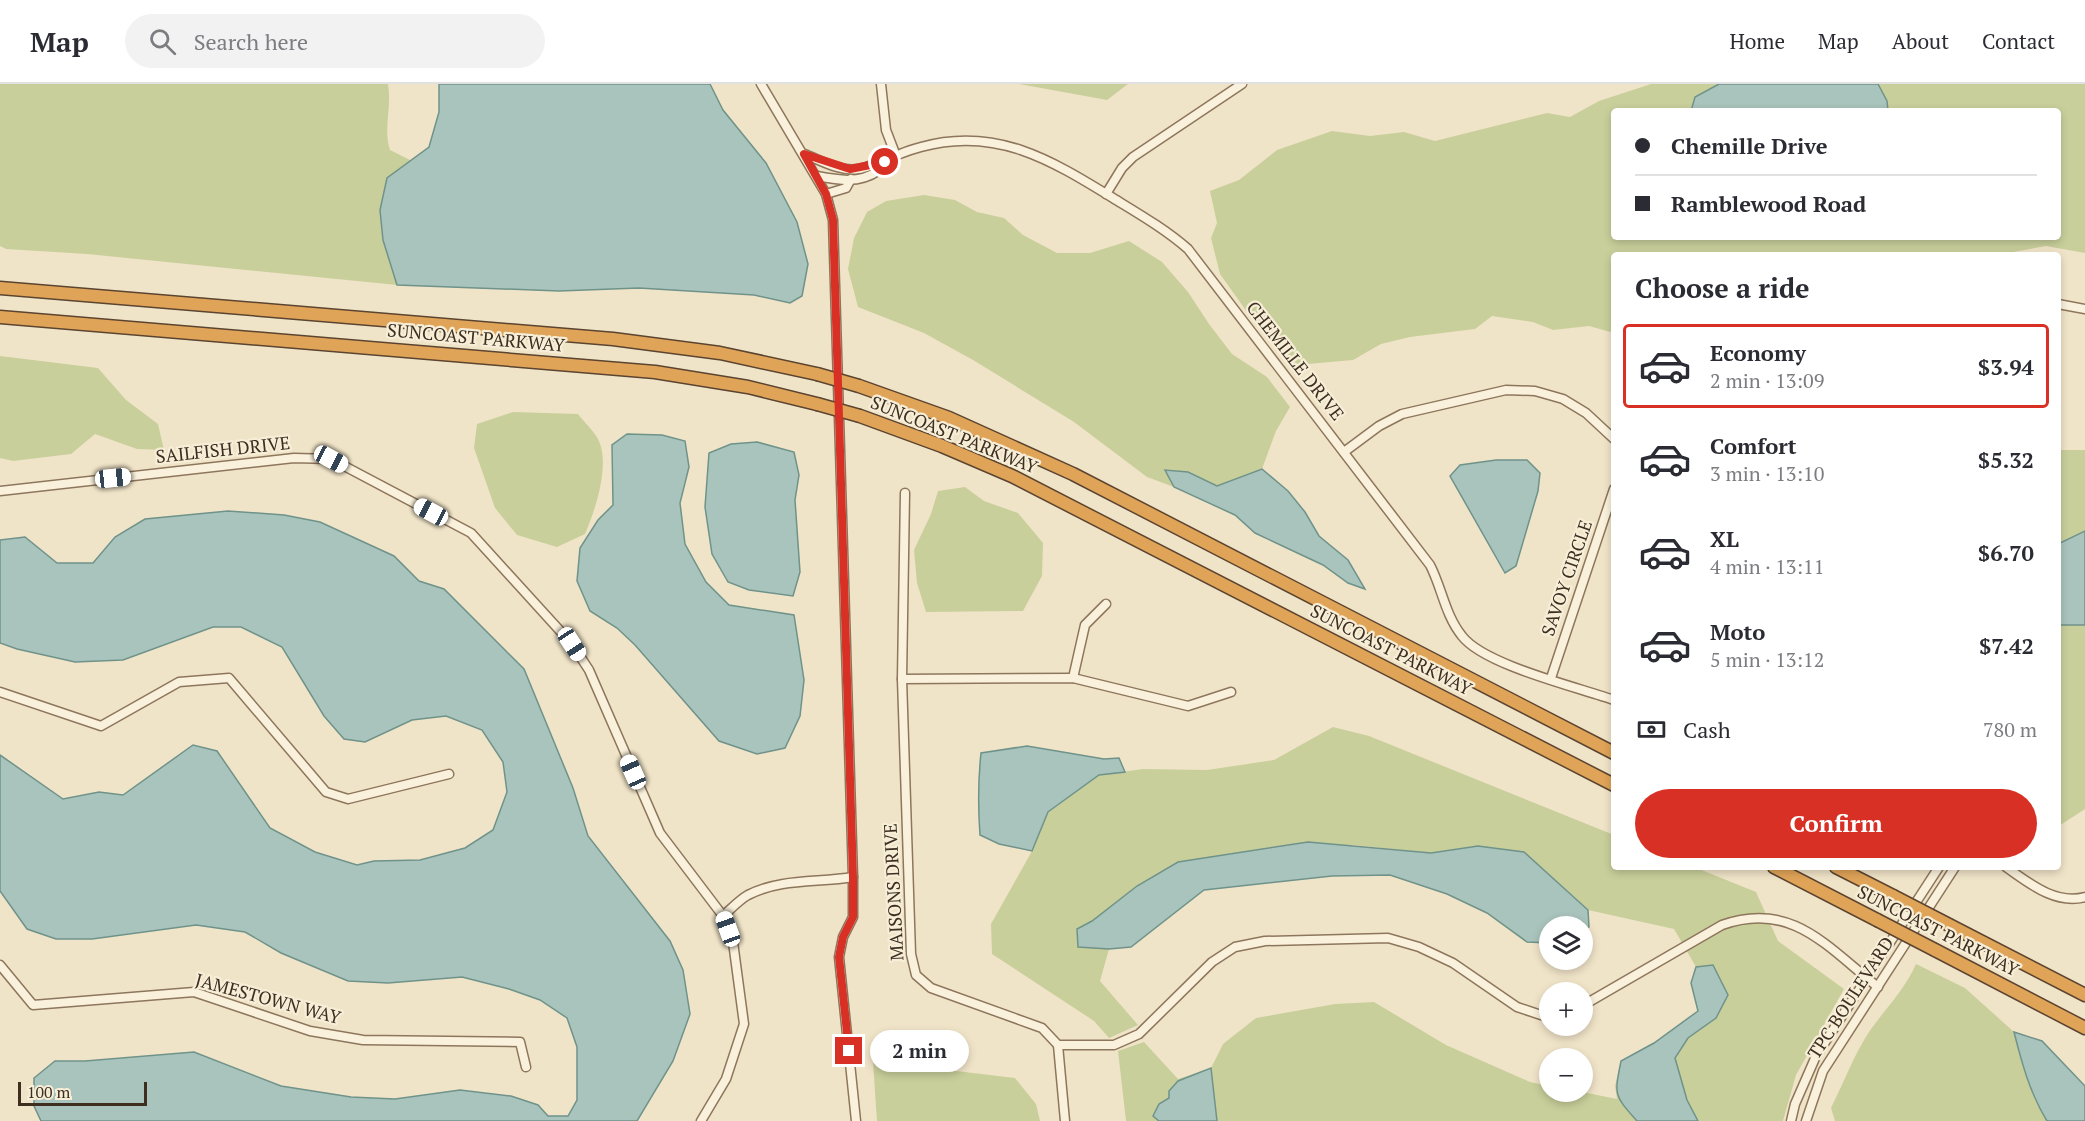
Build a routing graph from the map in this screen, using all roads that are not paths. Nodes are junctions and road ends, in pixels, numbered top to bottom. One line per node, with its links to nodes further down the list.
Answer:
1 (761, 84): 4 (street)
2 (881, 84): 5 (street)
3 (1242, 84): 11 (street)
4 (804, 154): 7 (street, CHEMILLE DRIVE); 8 (street)
5 (896, 156): 6 (street, CHEMILLE DRIVE); 11 (street, CHEMILLE DRIVE)
6 (885, 162): 7 (street, CHEMILLE DRIVE); 9 (street, CHEMILLE DRIVE)
7 (850, 169): 9 (street)
8 (817, 176): 9 (street, CHEMILLE DRIVE); 10 (street)
9 (852, 181): 10 (street, CHEMILLE DRIVE)
10 (826, 194): 36 (street)
11 (1106, 194): 17 (street, CHEMILLE DRIVE)
12 (0, 288): 28 (highway, SUNCOAST PARKWAY, bridge)
13 (2061, 305): 14 (street)
14 (2085, 309)
15 (0, 317): 30 (highway, SUNCOAST PARKWAY, bridge)
16 (1611, 437): 17 (street)
17 (1344, 452): 23 (street, CHEMILLE DRIVE)
18 (0, 491): 38 (street, SAILFISH DRIVE)
19 (905, 493): 24 (street, MAISONS DRIVE)
20 (1611, 498): 23 (street, SAVOY CIRCLE)
21 (1106, 603): 22 (street)
22 (1073, 678): 24 (street); 26 (street)
23 (1551, 678): 27 (street, CHEMILLE DRIVE)
24 (902, 679): 46 (street, MAISONS DRIVE)
25 (0, 692): 29 (street)
26 (1232, 692)
27 (1611, 699)
28 (1611, 751)
29 (449, 774)
30 (1611, 783)
31 (1780, 870): 45 (highway, SUNCOAST PARKWAY, bridge)
32 (1842, 870): 42 (highway, SUNCOAST PARKWAY, bridge)
33 (1937, 870): 40 (street, TPC BOULEVARD)
34 (1953, 870): 41 (street, TPC BOULEVARD)
35 (2010, 870): 37 (street)
36 (853, 877): 38 (street); 49 (street)
37 (2085, 897)
38 (723, 916): 48 (street, SAILFISH DRIVE)
39 (0, 965): 47 (street, JAMESTOWN WAY)
40 (1868, 979): 41 (street); 43 (street); 51 (street, TPC BOULEVARD)
41 (1878, 987): 52 (street, TPC BOULEVARD)
42 (2085, 995)
43 (1593, 1000)
44 (1539, 1014): 46 (street)
45 (2085, 1028)
46 (1058, 1045): 50 (street)
47 (526, 1066)
48 (702, 1121)
49 (856, 1121)
50 (1065, 1121)
51 (1791, 1121)
52 (1806, 1121)

